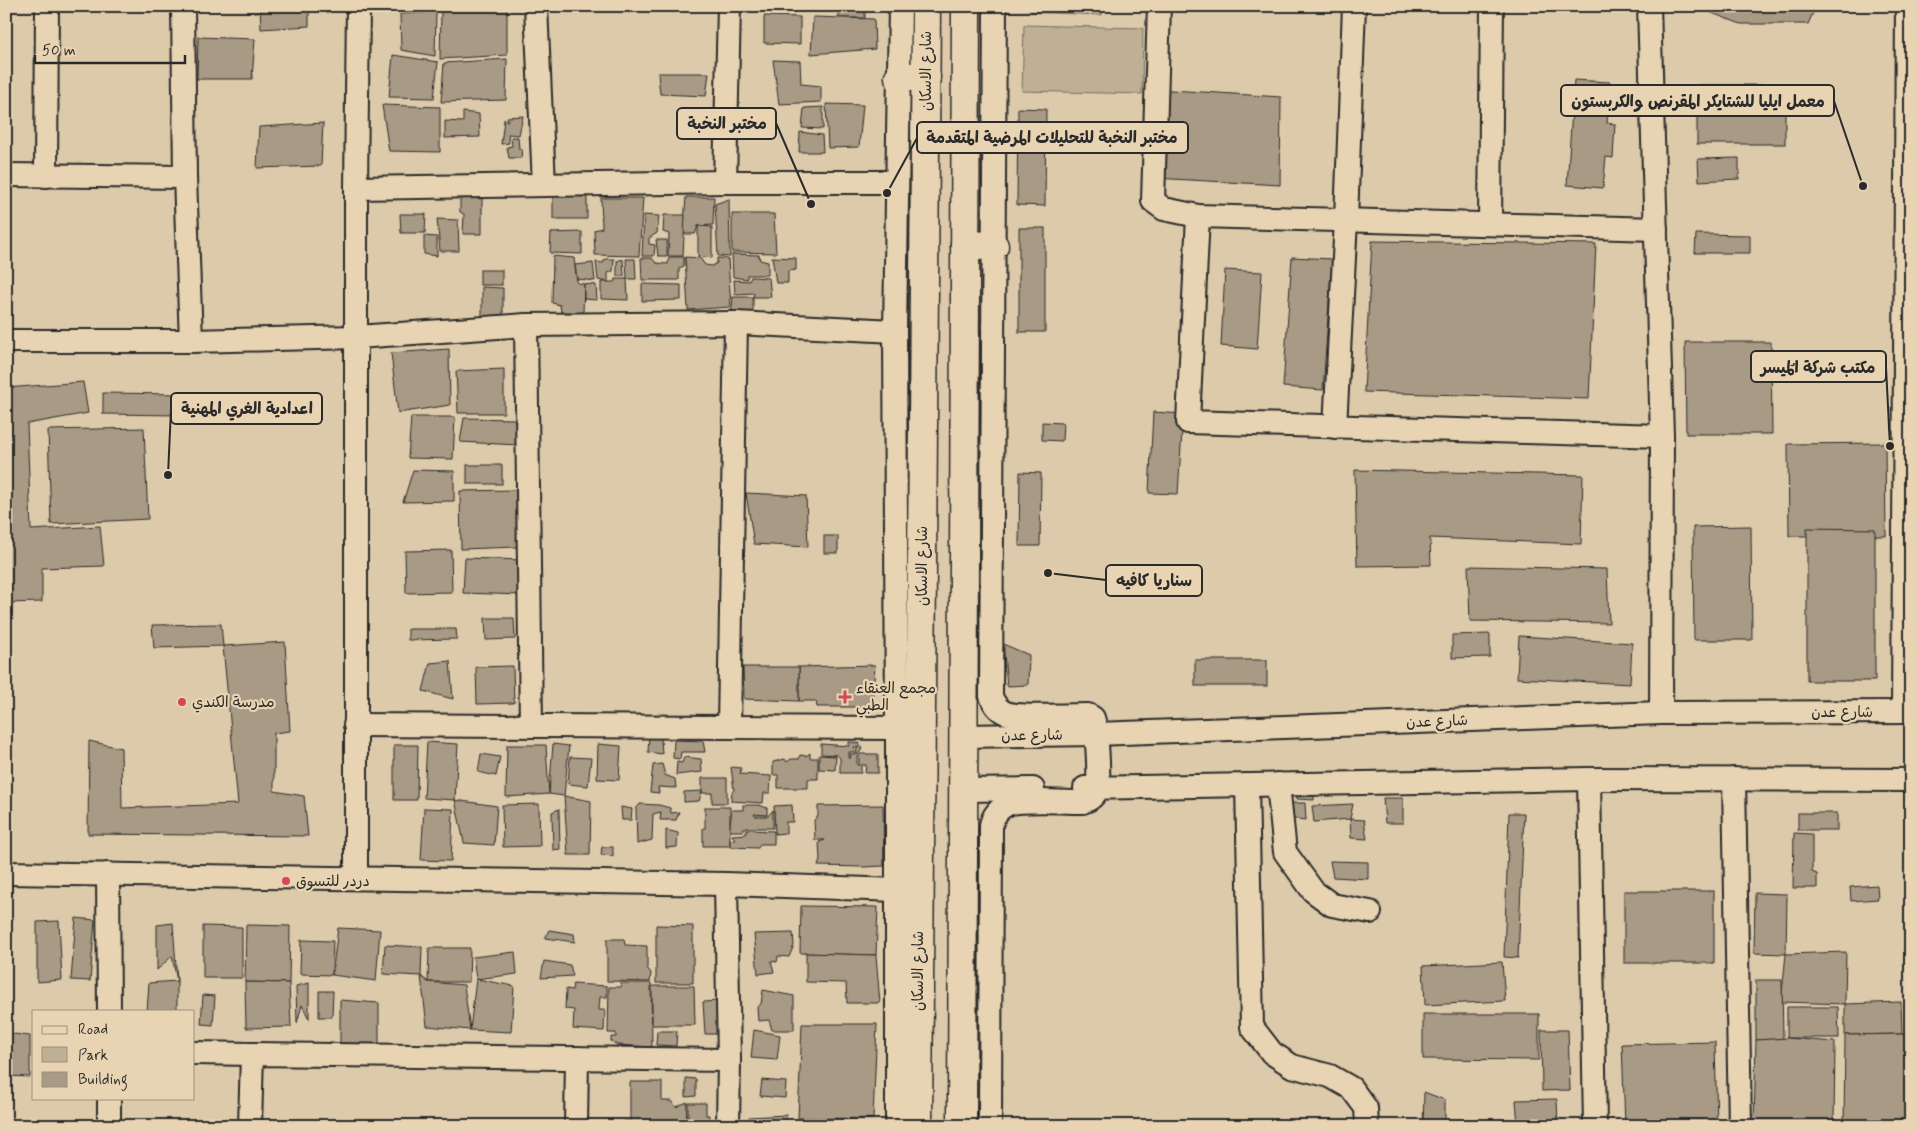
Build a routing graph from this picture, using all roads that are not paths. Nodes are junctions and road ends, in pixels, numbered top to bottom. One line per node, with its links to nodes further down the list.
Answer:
1 (47, 6): 17 (street)
2 (183, 6): 18 (street)
3 (358, 6): 22 (street)
4 (536, 6): 21 (street)
5 (728, 6): 19 (street)
6 (900, 6): 15 (street)
7 (926, 6): 15 (main road, شارع الاسكان)
8 (966, 6): 27 (main road)
9 (995, 6): 28 (street)
10 (1159, 6): 23 (street)
11 (1354, 6): 24 (street)
12 (1492, 6): 25 (street)
13 (1649, 6): 26 (street)
14 (1908, 6): 37 (street)
15 (912, 77): 20 (street); 44 (main road, شارع الاسكان)
16 (6, 175): 17 (street)
17 (46, 176): 18 (street)
18 (185, 177): 33 (street)
19 (726, 182): 20 (street); 21 (street)
20 (896, 182): 31 (street)
21 (544, 185): 22 (street)
22 (356, 188): 32 (street)
23 (1198, 216): 24 (street); 35 (street)
24 (1346, 220): 25 (street); 35 (street)
25 (1490, 224): 26 (street)
26 (1656, 229): 36 (street)
27 (965, 246): 28 (main road); 43 (main road)
28 (994, 246): 42 (street)
29 (736, 323): 30 (street); 31 (street); 41 (street)
30 (526, 325): 32 (street); 40 (street)
31 (894, 331): 44 (street)
32 (357, 337): 33 (street); 39 (street)
33 (191, 340): 34 (street)
34 (6, 341)
35 (1334, 427): 36 (street)
36 (1662, 436): 38 (street)
37 (1907, 712): 38 (street, شارع عدن)
38 (1661, 713): 42 (street, شارع عدن)
39 (355, 725): 40 (street); 54 (street)
40 (531, 726): 41 (street)
41 (729, 726): 44 (street)
42 (1096, 734): 43 (street, شارع عدن); 50 (street)
43 (964, 736): 51 (main road)
44 (905, 741): 56 (street); 58 (main road, شارع الاسكان)
45 (1589, 779): 46 (street); 48 (street); 74 (street)
46 (1734, 779): 47 (street); 75 (street)
47 (1911, 780)
48 (1278, 784): 49 (street); 57 (street)
49 (1247, 785): 50 (street); 73 (street)
50 (1098, 788): 51 (street); 72 (street)
51 (964, 790): 71 (main road)
52 (6, 873): 53 (street)
53 (108, 874): 54 (street); 59 (street)
54 (356, 878): 55 (street)
55 (726, 884): 56 (street); 63 (street)
56 (897, 890): 58 (street)
57 (1370, 912)
58 (907, 999): 69 (street); 70 (main road, شارع الاسكان)
59 (109, 1010)
60 (195, 1053): 61 (street)
61 (252, 1054): 62 (street); 66 (street)
62 (577, 1058): 63 (street); 67 (street)
63 (729, 1060): 68 (street)
64 (109, 1100): 65 (street)
65 (109, 1126)
66 (250, 1126)
67 (576, 1126)
68 (728, 1126)
69 (896, 1126)
70 (918, 1126)
71 (962, 1126)
72 (990, 1126)
73 (1367, 1126)
74 (1595, 1126)
75 (1740, 1126)

